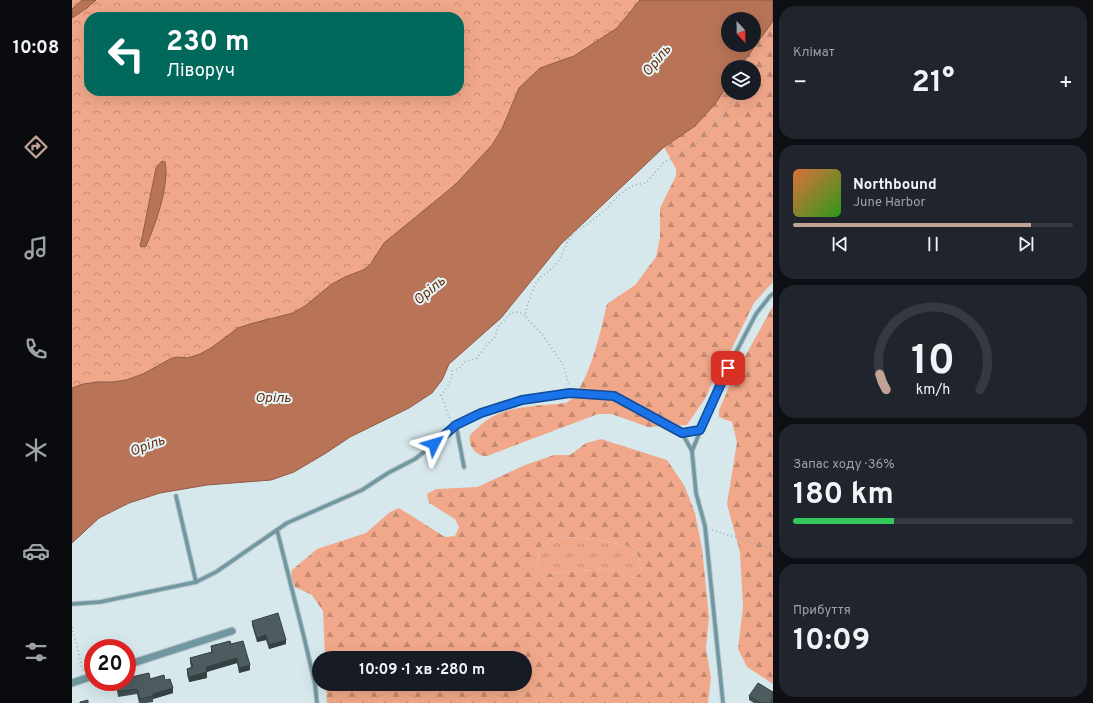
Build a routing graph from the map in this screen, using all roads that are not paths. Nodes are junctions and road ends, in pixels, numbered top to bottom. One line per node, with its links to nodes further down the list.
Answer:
1 (773, 294): 3 (lane)
2 (455, 426): 4 (lane); 6 (lane); 8 (lane)
3 (700, 430): 4 (lane); 5 (lane)
4 (682, 433): 5 (lane)
5 (692, 452): 16 (lane)
6 (464, 467)
7 (176, 496): 9 (lane)
8 (277, 530): 9 (lane); 15 (lane)
9 (196, 582): 10 (lane)
10 (72, 604)
11 (232, 630): 12 (street)
12 (136, 662)
13 (84, 679): 14 (street)
14 (72, 683)
15 (317, 703)
16 (723, 703)

